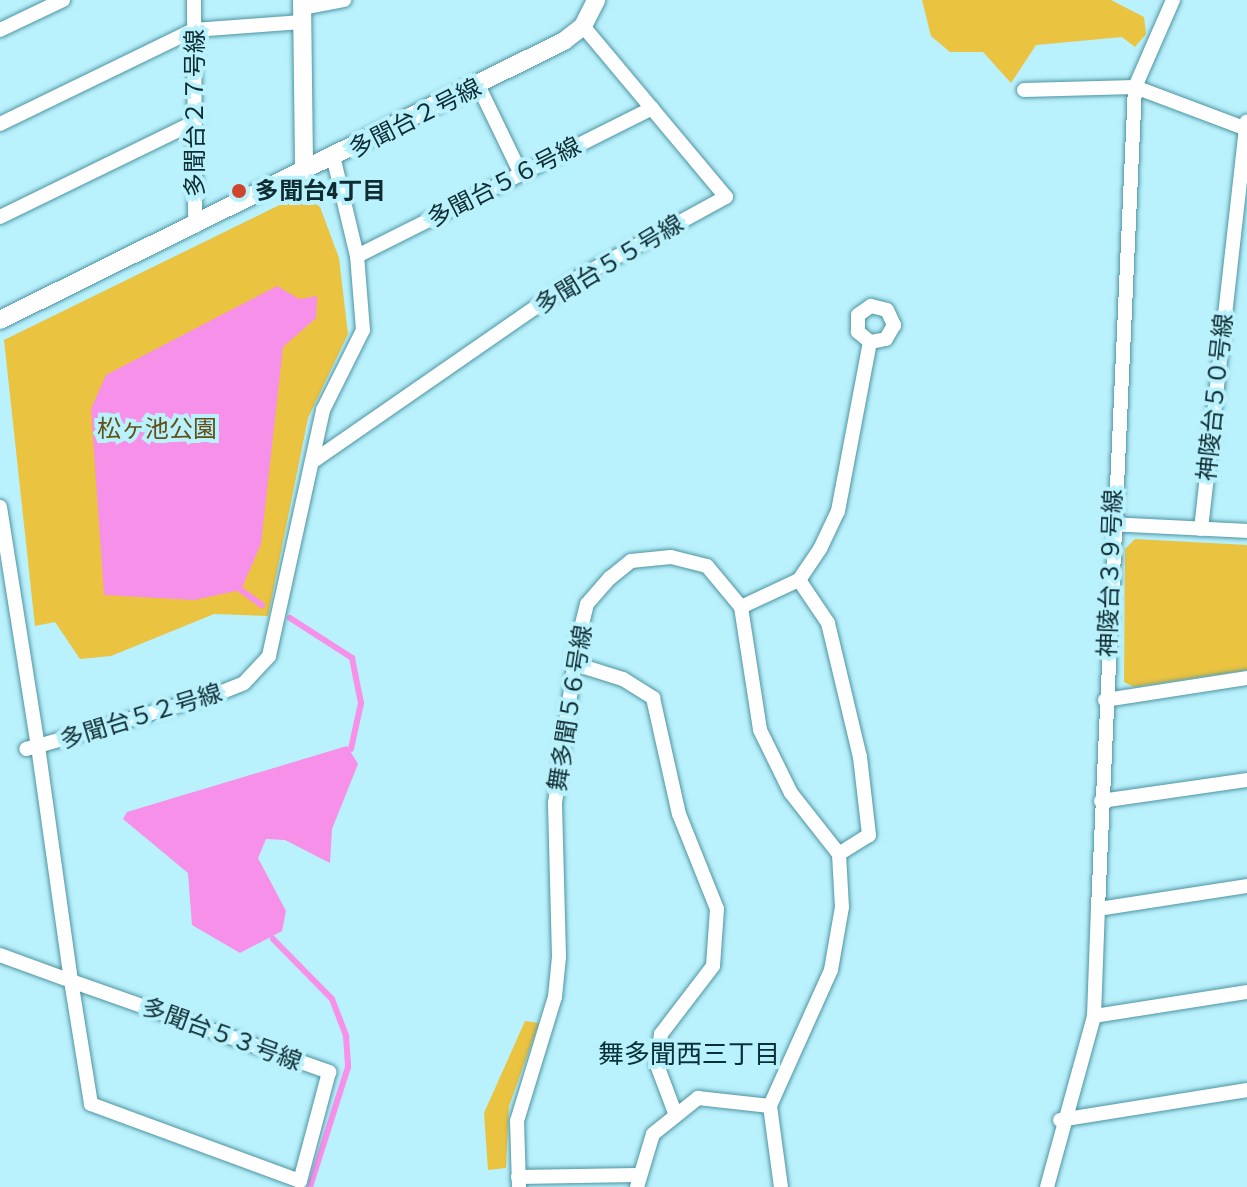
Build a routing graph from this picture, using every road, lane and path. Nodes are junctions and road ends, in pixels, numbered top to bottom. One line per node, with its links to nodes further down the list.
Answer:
1 (63, 0): 8 (street)
2 (194, 0): 9 (street, 多聞台２７号線)
3 (344, 0): 6 (street)
4 (596, 0): 7 (street)
5 (1173, 0): 11 (street, 神陵台３９号線)
6 (302, 10): 9 (street); 18 (street)
7 (583, 26): 10 (street, 多聞台２号線); 13 (street, 多聞台５５号線)
8 (0, 30)
9 (194, 30): 14 (street, 多聞台２７号線); 15 (street)
10 (478, 85): 17 (street, 多聞台２号線); 19 (street)
11 (1135, 87): 12 (street); 16 (street); 27 (street, 神陵台３９号線)
12 (1024, 90)
13 (652, 108): 19 (street, 多聞台５６号線); 25 (street, 多聞台５５号線)
14 (195, 122): 20 (street); 21 (street, 多聞台２７号線)
15 (0, 124)
16 (1246, 126): 28 (street, 神陵台５０号線)
17 (334, 160): 18 (street, 多聞台２号線); 22 (street, 多聞台５２号線)
18 (304, 171): 21 (street, 多聞台２号線)
19 (521, 174): 22 (street, 多聞台５６号線)
20 (0, 217)
21 (195, 226): 23 (street, 多聞台２号線)
22 (357, 256): 25 (street, 多聞台５２号線)
23 (0, 320)
24 (870, 342): 30 (street)
25 (312, 462): 35 (street, 多聞台５２号線)
26 (0, 507): 35 (street)
27 (1111, 524): 28 (street); 34 (street, 神陵台３９号線)
28 (1201, 529): 29 (street)
29 (1247, 531)
30 (799, 580): 31 (street); 38 (street)
31 (741, 607): 32 (street, 舞多聞５６号線); 38 (street)
32 (575, 664): 48 (street); 51 (street, 舞多聞５６号線)
33 (1247, 678): 34 (street)
34 (1105, 700): 37 (street, 神陵台３９号線)
35 (32, 748): 42 (street, 多聞台５２号線)
36 (1247, 780): 37 (street)
37 (1101, 801): 40 (street, 神陵台３９号線)
38 (839, 854): 47 (street)
39 (1247, 886): 40 (street)
40 (1098, 909): 44 (street, 神陵台３９号線)
41 (0, 955): 42 (street)
42 (71, 981): 46 (street, 多聞台５２号線); 46 (street, 多聞台５３号線)
43 (1247, 992): 44 (street)
44 (1094, 1016): 49 (street, 神陵台３９号線)
45 (1247, 1090): 49 (street)
46 (91, 1104)
47 (770, 1106): 48 (street); 52 (street)
48 (675, 1113): 50 (street)
49 (1060, 1120): 53 (street, 神陵台３９号線)
50 (637, 1181): 51 (street)
51 (519, 1182)
52 (781, 1187)
53 (1047, 1187)

